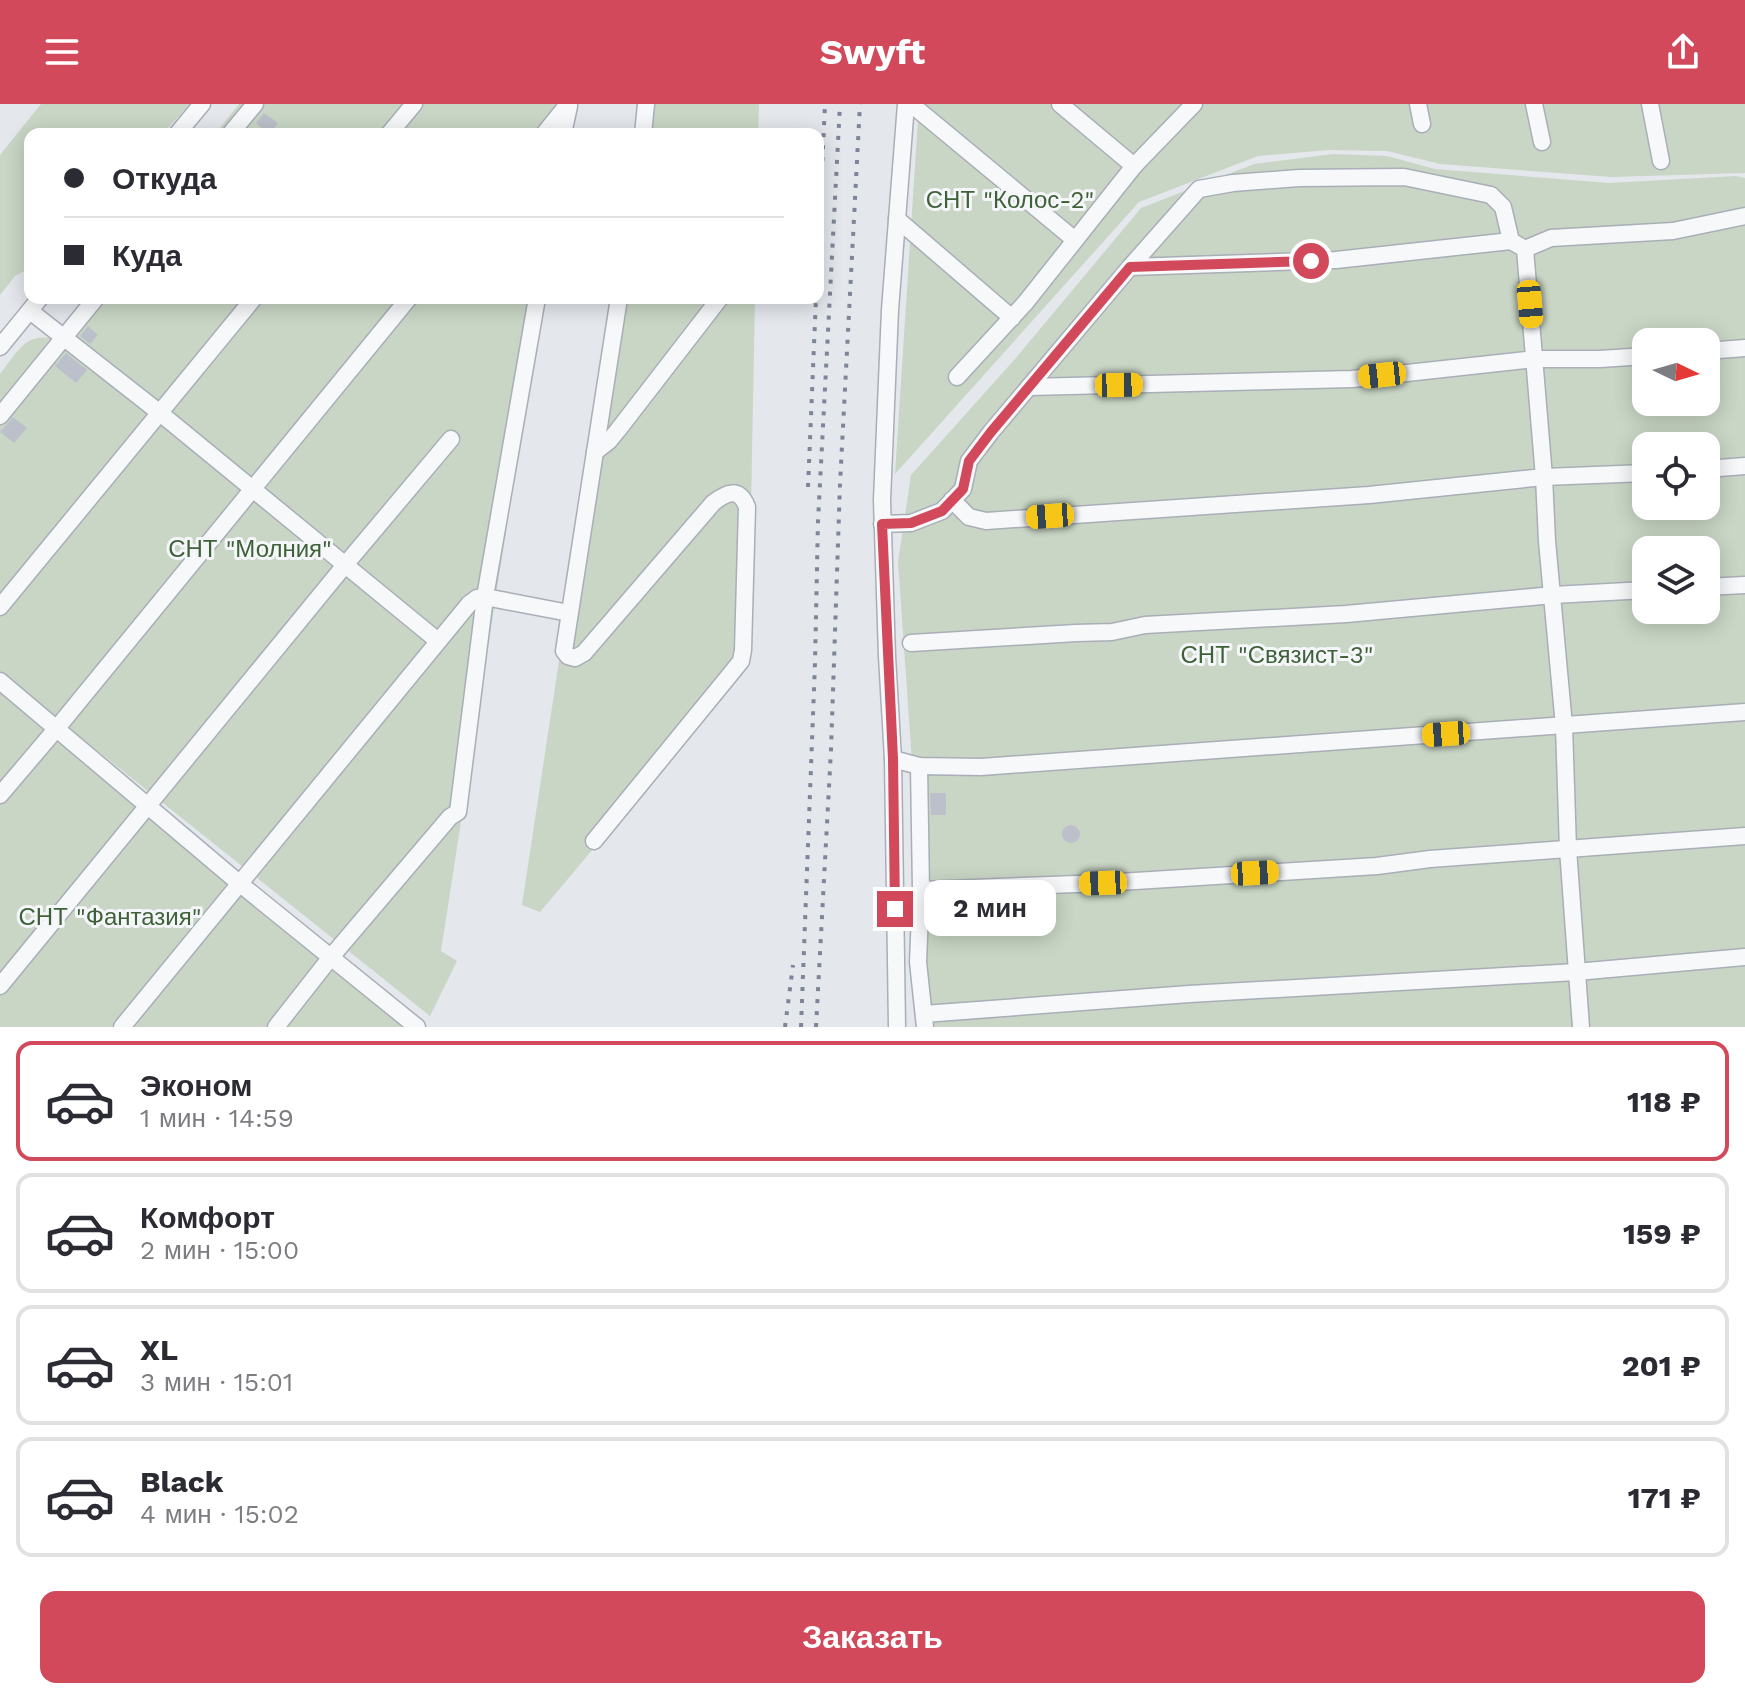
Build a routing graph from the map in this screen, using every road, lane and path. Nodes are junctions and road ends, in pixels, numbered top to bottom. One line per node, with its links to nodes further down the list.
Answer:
1 (202, 104): 13 (street)
2 (255, 104): 14 (street)
3 (414, 104): 15 (street)
4 (569, 104): 16 (street); 17 (street)
5 (646, 104): 18 (street)
6 (908, 104): 23 (street); 24 (street)
7 (1060, 104): 21 (street)
8 (1194, 104): 21 (street)
9 (1418, 104): 12 (street)
10 (1534, 104): 19 (street)
11 (1650, 104): 20 (street)
12 (1422, 124)
13 (182, 128)
14 (235, 128)
15 (394, 128)
16 (549, 128)
17 (564, 128)
18 (644, 128)
19 (1542, 142)
20 (1661, 161)
21 (1134, 166): 24 (street)
22 (1745, 216): 25 (street)
23 (897, 219): 34 (street); 53 (street)
24 (1075, 240): 34 (street)
25 (1518, 245): 26 (street); 26 (street); 40 (street)
26 (1130, 267): 42 (street)
27 (35, 304): 35 (street); 36 (street)
28 (91, 304): 35 (street)
29 (249, 304): 43 (street)
30 (404, 304): 51 (street)
31 (536, 304): 59 (street)
32 (618, 304): 46 (street)
33 (715, 304): 46 (street)
34 (1012, 318): 41 (street)
35 (64, 338): 43 (street); 44 (street)
36 (0, 347)
37 (1745, 348): 38 (street)
38 (1720, 350)
39 (1632, 357): 40 (street)
40 (1535, 359): 42 (street); 50 (street)
41 (957, 377)
42 (1029, 387): 52 (street)
43 (160, 413): 51 (street); 60 (street)
44 (0, 416)
45 (451, 439): 54 (street)
46 (595, 452): 61 (street)
47 (1745, 466): 48 (street)
48 (1720, 468)
49 (1632, 474): 50 (street)
50 (1544, 477): 52 (street); 58 (street)
51 (252, 489): 54 (street); 67 (street)
52 (952, 500): 53 (street)
53 (882, 524): 68 (street)
54 (345, 565): 62 (street); 71 (street)
55 (1745, 585): 56 (street)
56 (1720, 586)
57 (1632, 591): 58 (street)
58 (1553, 595): 63 (street); 66 (street)
59 (485, 597): 61 (street); 62 (street); 77 (street)
60 (0, 607)
61 (569, 613): 73 (street)
62 (438, 641): 75 (street)
63 (911, 643)
64 (0, 681): 67 (street)
65 (1745, 712): 66 (street)
66 (1564, 726): 69 (street); 74 (street)
67 (57, 728): 70 (street); 71 (street)
68 (893, 759): 69 (street); 85 (street)
69 (919, 766): 76 (street)
70 (0, 795)
71 (149, 807): 75 (street); 80 (street)
72 (1745, 836): 74 (street)
73 (594, 841)
74 (1568, 849): 76 (street); 79 (street)
75 (239, 883): 77 (street); 82 (street)
76 (921, 890): 81 (street)
77 (331, 957): 83 (street); 84 (street)
78 (1745, 957): 79 (street)
79 (1576, 972): 81 (street); 86 (street)
80 (0, 986)
81 (924, 1020)
82 (122, 1027)
83 (276, 1027)
84 (417, 1027)
85 (897, 1027)
86 (1581, 1027)

